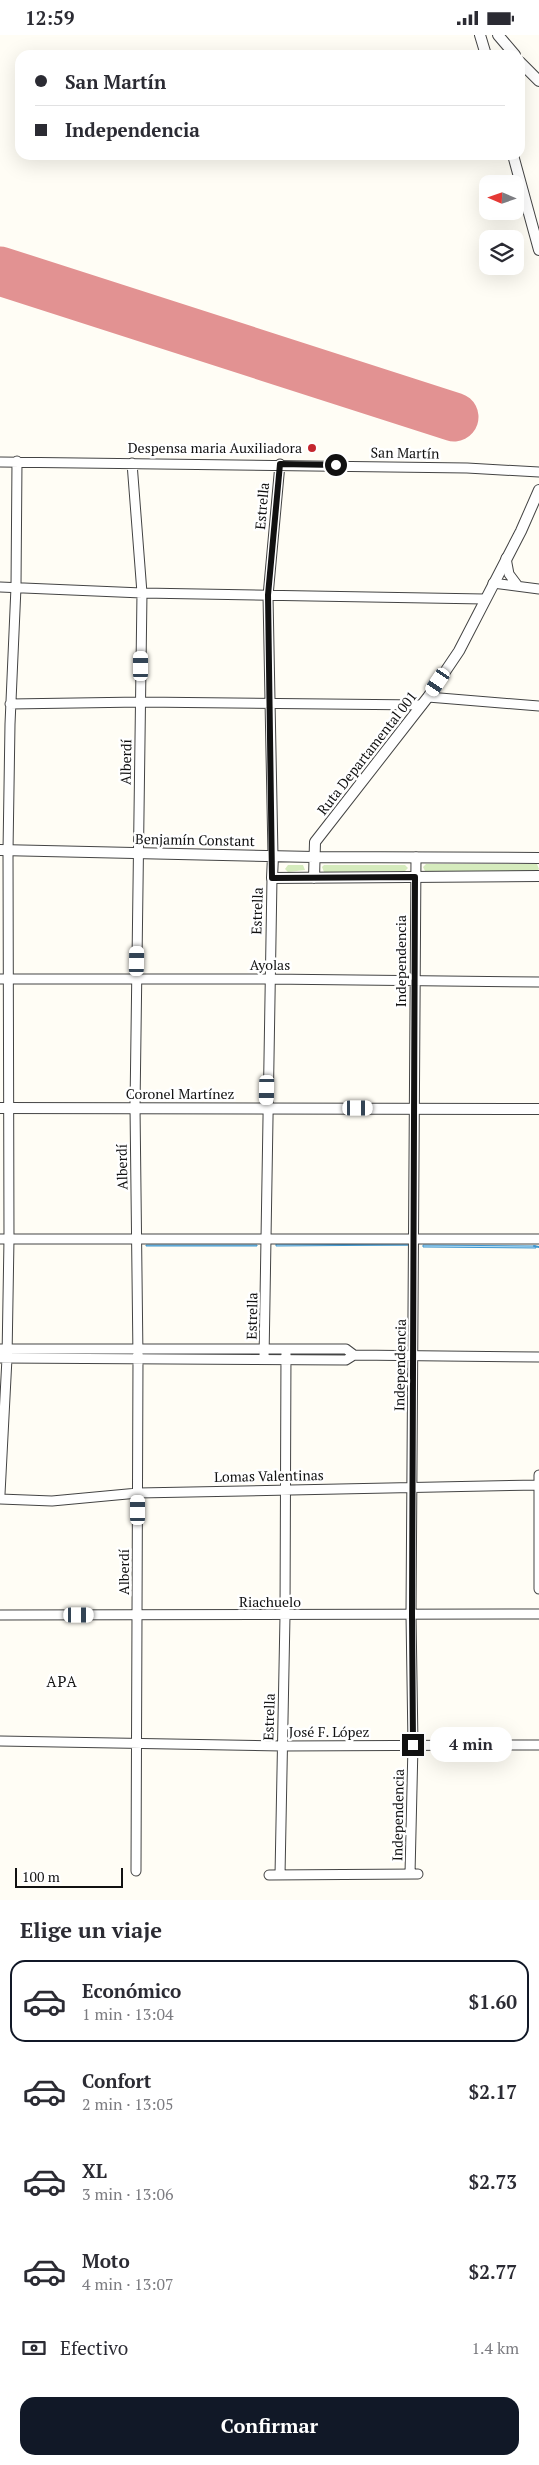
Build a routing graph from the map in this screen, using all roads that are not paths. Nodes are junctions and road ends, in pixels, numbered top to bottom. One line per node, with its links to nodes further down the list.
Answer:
1 (498, 35): 2 (street)
2 (510, 50)
3 (525, 67): 4 (street)
4 (539, 81)
5 (514, 160): 6 (street)
6 (539, 250)
7 (17, 461): 8 (street, San Martín); 9 (street, San Martín); 17 (street)
8 (0, 462)
9 (132, 463): 10 (street, San Martín); 19 (street, Alberdí)
10 (280, 464): 11 (street, San Martín); 20 (street, Estrella)
11 (539, 472)
12 (539, 490): 13 (street, Ruta Departamental 001)
13 (506, 558): 14 (street, Ruta Departamental 001); 15 (street)
14 (494, 583): 15 (street); 21 (street, Ruta Departamental 001)
15 (518, 586): 18 (street)
16 (0, 587): 17 (street)
17 (16, 587): 19 (street); 25 (street)
18 (539, 589)
19 (142, 593): 20 (street); 23 (street, Alberdí)
20 (268, 595): 21 (street); 24 (street, Estrella)
21 (484, 599): 22 (street, Ruta Departamental 001)
22 (424, 701): 24 (street); 26 (street); 32 (street, Ruta Departamental 001)
23 (141, 702): 24 (street); 25 (street); 30 (street, Alberdí)
24 (269, 703): 31 (street, Estrella)
25 (10, 704): 28 (street)
26 (539, 706)
27 (0, 723): 28 (street)
28 (10, 724): 29 (street)
29 (4, 851): 30 (street, Benjamín Constant); 39 (street)
30 (139, 853): 31 (street, Benjamín Constant); 41 (street, Alberdí)
31 (273, 856): 32 (street, Benjamín Constant); 37 (street, Estrella)
32 (314, 857): 33 (street, Benjamín Constant); 38 (street, Ruta Departamental 001)
33 (416, 857): 34 (street, Benjamín Constant); 36 (street, Independencia)
34 (539, 858)
35 (539, 876): 36 (street)
36 (415, 877): 38 (street); 42 (street, Independencia)
37 (272, 878): 38 (street); 40 (street, Estrella)
38 (314, 878)
39 (5, 979): 41 (street, Ayolas); 46 (street)
40 (269, 979): 41 (street, Ayolas); 42 (street, Ayolas); 47 (street, Estrella)
41 (137, 980): 44 (street, Alberdí)
42 (416, 981): 43 (street, Ayolas); 45 (street, Independencia)
43 (539, 982)
44 (135, 1107): 46 (street, Coronel Martínez); 47 (street, Coronel Martínez); 51 (street, Alberdí)
45 (413, 1107): 47 (street, Coronel Martínez); 48 (street, Coronel Martínez); 53 (street, Independencia)
46 (4, 1108): 49 (street)
47 (266, 1108): 52 (street, Estrella)
48 (539, 1109)
49 (5, 1239): 51 (street); 56 (street)
50 (539, 1239): 53 (street)
51 (137, 1240): 52 (street); 57 (street, Alberdí)
52 (267, 1243): 53 (street); 54 (street, Estrella)
53 (415, 1244): 59 (street, Independencia)
54 (265, 1349): 55 (street); 57 (street); 61 (street, Estrella)
55 (286, 1349): 58 (street); 62 (street, Estrella)
56 (4, 1353): 57 (street); 68 (street)
57 (138, 1354): 61 (street); 67 (street, Alberdí)
58 (354, 1355): 59 (street); 62 (street)
59 (414, 1356): 60 (street); 65 (street, Independencia)
60 (539, 1357)
61 (264, 1359): 62 (street)
62 (286, 1359): 66 (street, Estrella)
63 (539, 1475): 64 (street)
64 (539, 1485): 65 (street, Lomas Valentinas); 70 (street)
65 (413, 1487): 66 (street, Lomas Valentinas); 74 (street, Independencia)
66 (286, 1490): 67 (street, Lomas Valentinas); 75 (street, Estrella)
67 (138, 1493): 69 (street, Lomas Valentinas); 73 (street, Alberdí)
68 (0, 1494)
69 (0, 1499)
70 (539, 1589)
71 (539, 1614): 74 (street, Riachuelo)
72 (0, 1615): 73 (street, Riachuelo)
73 (138, 1615): 75 (street, Riachuelo); 77 (street, Alberdí)
74 (412, 1615): 75 (street, Riachuelo); 78 (street, Independencia)
75 (286, 1616): 80 (street, Estrella)
76 (0, 1741): 77 (street, José F. López)
77 (138, 1744): 80 (street, José F. López); 81 (street, Alberdí)
78 (413, 1745): 79 (street, José F. López); 80 (street, José F. López); 83 (street, Independencia)
79 (539, 1745)
80 (282, 1746): 83 (street, Estrella)
81 (136, 1871)
82 (269, 1875): 83 (street, Independencia)
83 (280, 1875)

